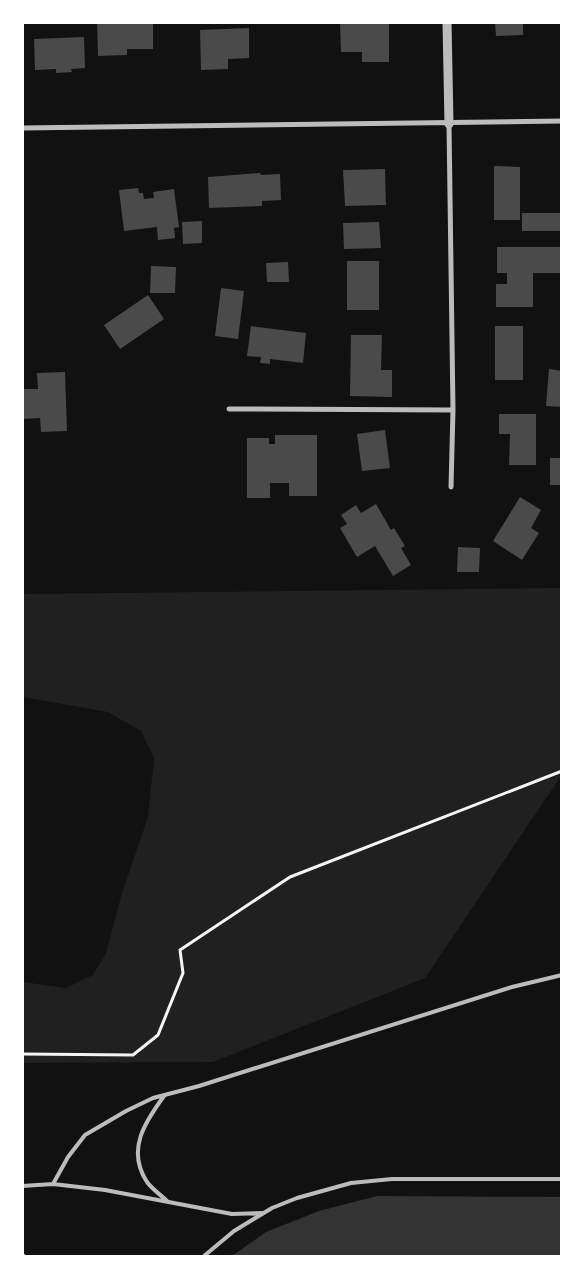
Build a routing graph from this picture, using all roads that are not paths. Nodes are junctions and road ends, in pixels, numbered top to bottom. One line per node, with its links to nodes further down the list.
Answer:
1 (447, 22): 3 (street)
2 (562, 121): 3 (street)
3 (449, 124): 4 (street); 6 (street)
4 (22, 128)
5 (229, 408): 6 (street)
6 (453, 410): 7 (street)
7 (451, 487)
8 (562, 976): 9 (lane)
9 (164, 1096): 11 (lane); 13 (lane)
10 (562, 1179): 14 (lane)
11 (53, 1184): 12 (lane); 13 (lane)
12 (22, 1186)
13 (167, 1202): 14 (lane)
14 (264, 1213): 15 (lane)
15 (204, 1256)

